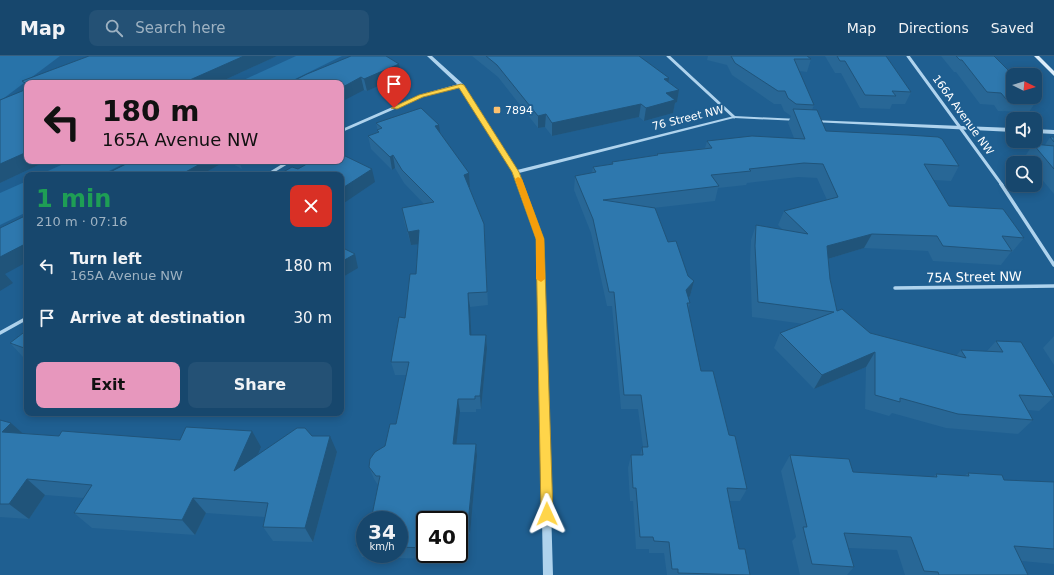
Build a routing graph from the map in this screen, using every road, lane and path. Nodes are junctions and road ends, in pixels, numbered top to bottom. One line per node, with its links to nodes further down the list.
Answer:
1 (429, 56): 6 (street)
2 (668, 56): 7 (street)
3 (908, 56): 8 (street, 166A Avenue NW)
4 (1036, 56): 5 (main road)
5 (1054, 74)
6 (461, 85): 9 (street); 15 (street)
7 (734, 117): 8 (street, 76 Street NW); 15 (street, 76 Street NW)
8 (959, 128): 10 (street, 76 Street NW); 16 (street, 166A Avenue NW)
9 (344, 130)
10 (1006, 130)
11 (1042, 131): 12 (street)
12 (1054, 132)
13 (285, 164): 14 (street)
14 (272, 172)
15 (516, 172): 21 (street)
16 (1054, 265)
17 (1054, 286): 18 (street, 75A Street NW)
18 (895, 288)
19 (24, 320): 20 (street)
20 (0, 333)
21 (548, 575)

